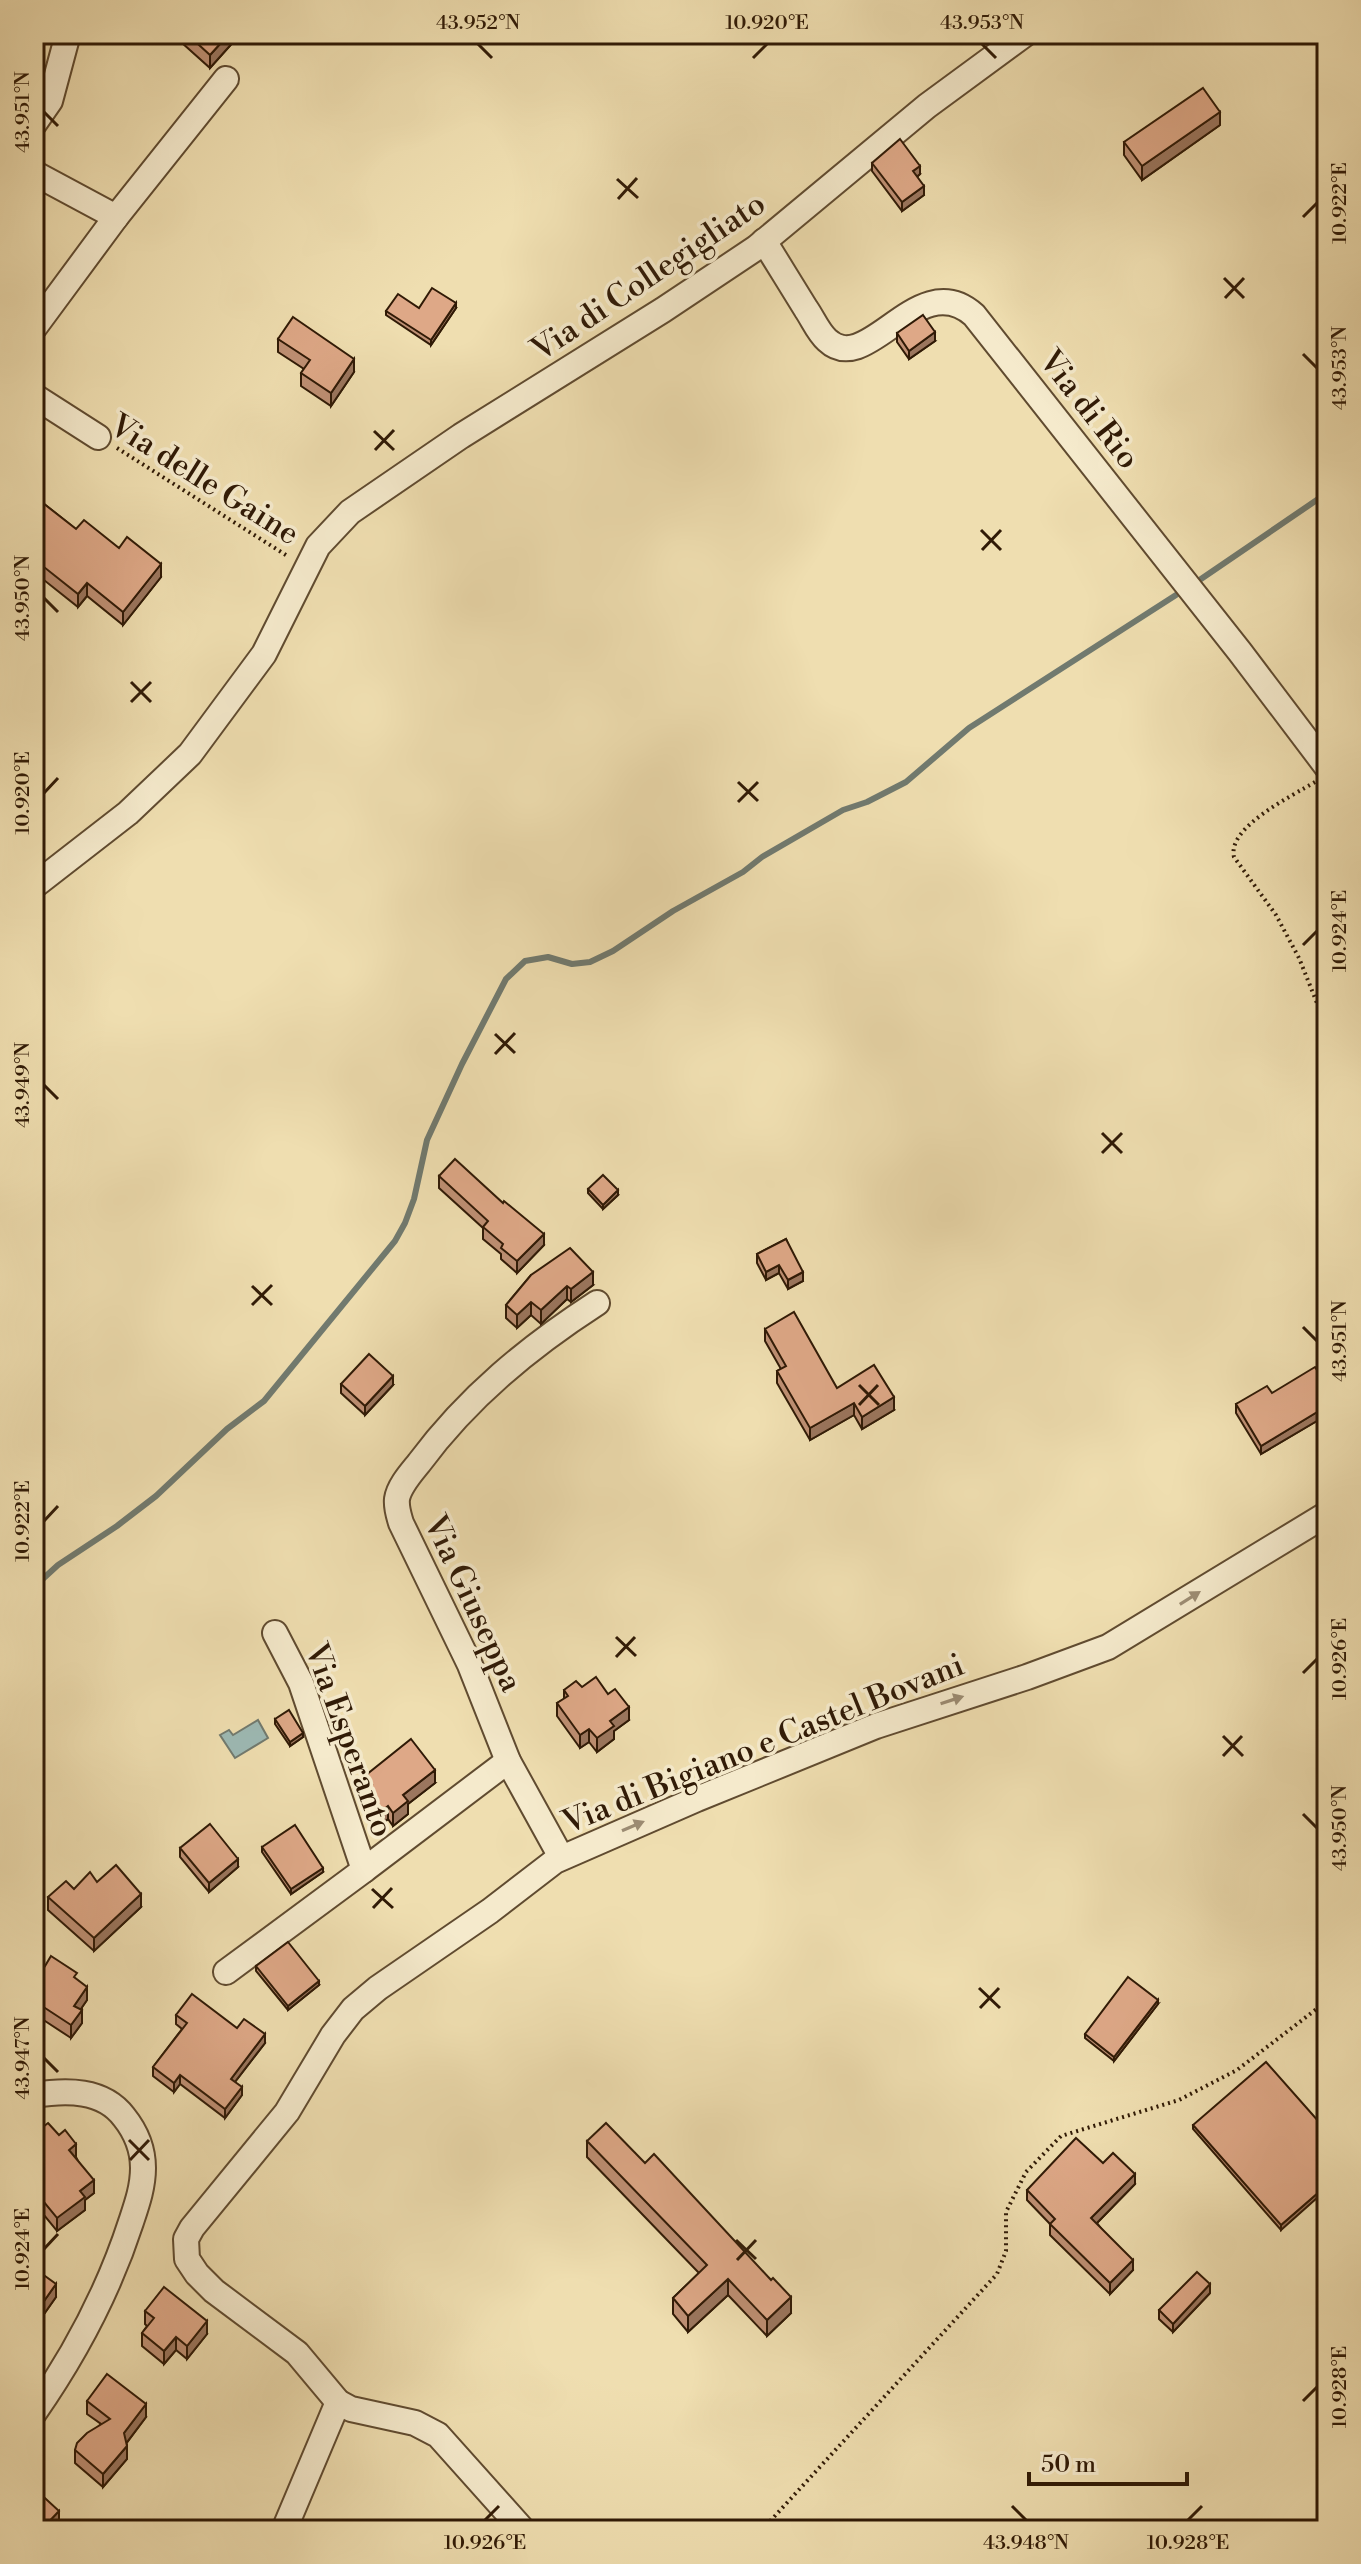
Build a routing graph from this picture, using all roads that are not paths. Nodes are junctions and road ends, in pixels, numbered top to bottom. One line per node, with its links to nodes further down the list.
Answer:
1 (68, 34): 4 (street)
2 (1025, 34): 7 (street, Via di Collegigliato)
3 (226, 79): 6 (street)
4 (34, 124)
5 (34, 173): 6 (street)
6 (116, 217): 8 (street)
7 (764, 241): 11 (street, Via di Rio); 12 (street, Via di Collegigliato)
8 (34, 328)
9 (34, 396): 10 (street)
10 (98, 437)
11 (1327, 767)
12 (34, 886)
13 (597, 1303): 16 (street, Via Giuseppa)
14 (1327, 1514): 17 (street, Via di Bigiano e Castel Bovani, one-way to 14)
15 (275, 1633): 18 (street, Via Esperanto)
16 (508, 1761): 17 (street, Via Giuseppa); 18 (street, Via Esperanto)
17 (561, 1857): 21 (street, Via di Bigiano e Castel Bovani)
18 (364, 1870): 19 (street, Via Esperanto)
19 (226, 1972)
20 (34, 2095): 22 (street)
21 (338, 2402): 23 (street); 24 (street)
22 (34, 2413)
23 (284, 2530)
24 (523, 2530)

